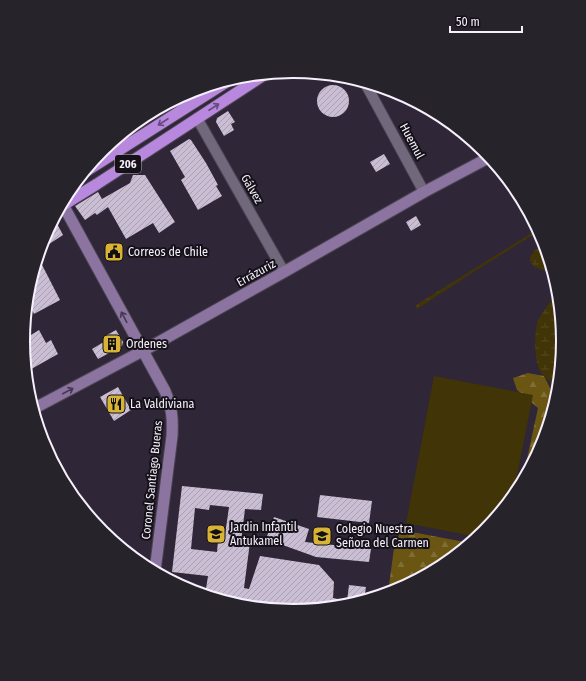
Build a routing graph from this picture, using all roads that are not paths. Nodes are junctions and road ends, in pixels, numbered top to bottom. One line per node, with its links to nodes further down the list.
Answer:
1 (255, 81): 4 (highway, 206, one-way to 1)
2 (368, 88): 7 (street, Huemul)
3 (216, 89): 6 (highway, 206, one-way to 6)
4 (197, 118): 8 (highway, 206); 10 (street, Gálvez)
5 (484, 160): 7 (main road, Errázuriz)
6 (99, 163)
7 (424, 192): 10 (main road, Errázuriz)
8 (71, 199)
9 (65, 210): 11 (main road, Coronel Santiago Bueras, one-way to 9)
10 (284, 272): 11 (main road, Errázuriz)
11 (142, 351): 12 (main road, Errázuriz, one-way to 11); 13 (main road, Coronel Santiago Bueras)
12 (38, 406)
13 (156, 565)

